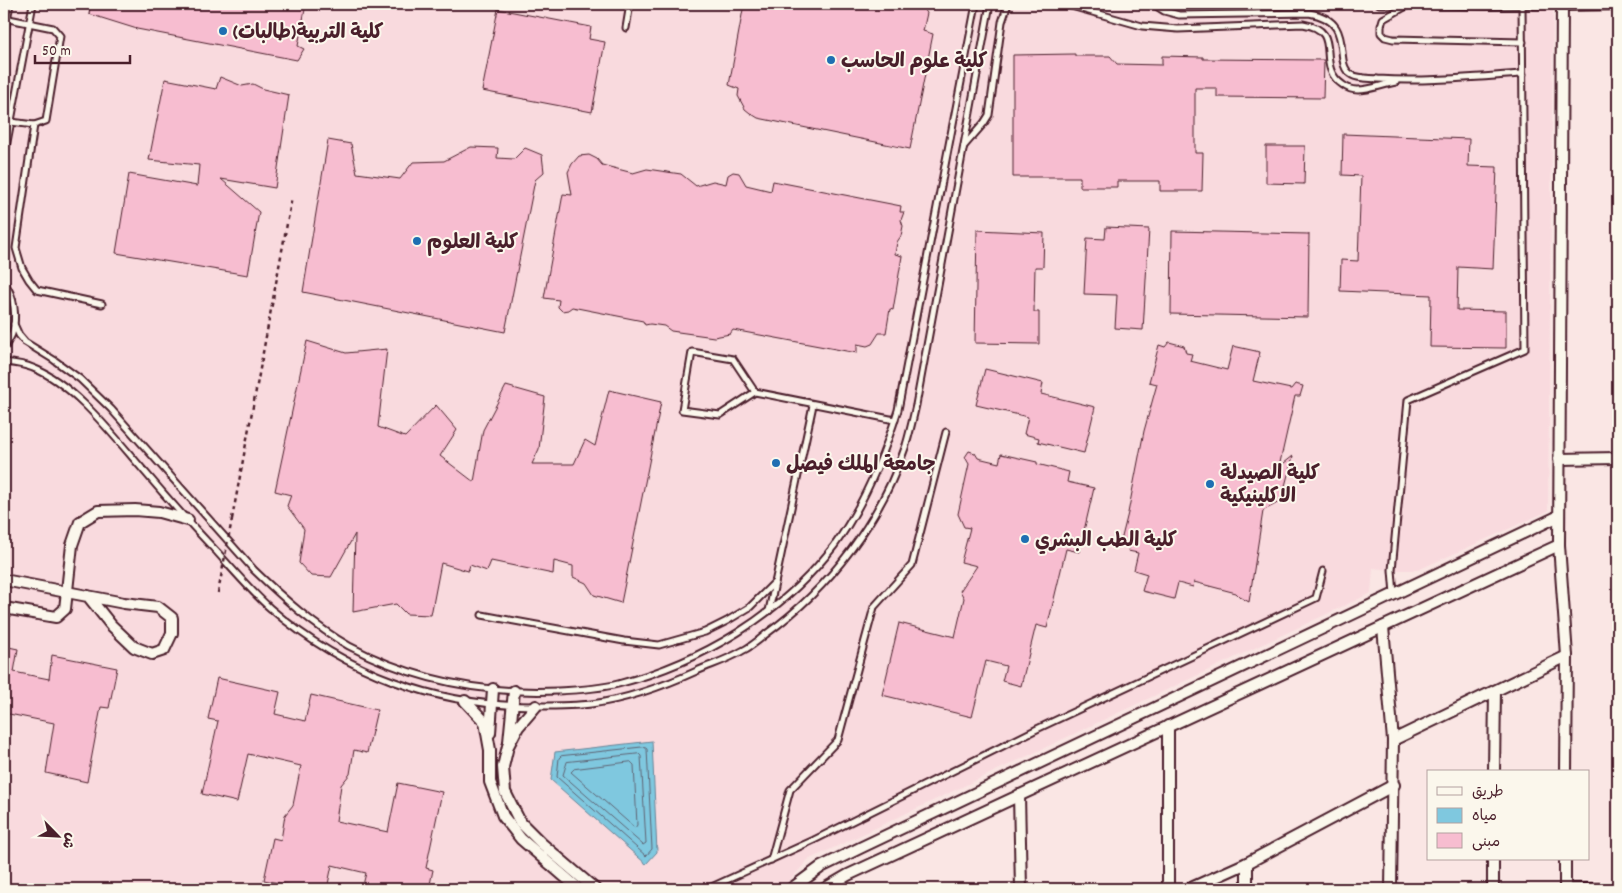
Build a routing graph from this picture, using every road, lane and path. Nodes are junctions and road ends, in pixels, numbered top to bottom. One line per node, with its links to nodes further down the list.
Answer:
1 (10, 4): 16 (lane)
2 (33, 4): 17 (lane)
3 (630, 4): 18 (lane)
4 (970, 4): 15 (lane)
5 (976, 4): 15 (lane)
6 (990, 4): 25 (lane)
7 (1008, 4): 25 (lane)
8 (1064, 4): 22 (lane)
9 (1153, 4): 22 (lane)
10 (1379, 4): 11 (lane)
11 (1410, 4): 12 (lane); 20 (lane)
12 (1522, 4): 13 (lane); 20 (lane)
13 (1562, 4): 14 (street); 37 (street)
14 (1618, 4)
15 (974, 13): 35 (lane)
16 (5, 18): 17 (lane); 19 (lane)
17 (30, 22): 23 (lane); 24 (lane)
18 (626, 28)
19 (4, 36)
20 (1523, 42): 21 (lane)
21 (1523, 74): 22 (lane); 47 (lane)
22 (1403, 80)
23 (11, 122): 24 (lane); 26 (lane)
24 (34, 125): 29 (lane)
25 (964, 146): 60 (lane)
26 (4, 158)
27 (292, 197): 46 (path, bridge)
28 (4, 283): 30 (lane)
29 (102, 304)
30 (14, 324): 31 (lane); 54 (lane)
31 (4, 348)
32 (4, 362): 40 (lane)
33 (754, 392): 33 (lane); 34 (lane)
34 (813, 404): 35 (lane); 44 (lane)
35 (895, 420): 50 (lane)
36 (946, 432): 69 (lane)
37 (1559, 458): 38 (street); 39 (street)
38 (1618, 458)
39 (1559, 516): 41 (street); 47 (street)
40 (188, 520): 45 (street); 57 (lane)
41 (1559, 545): 52 (street); 53 (street)
42 (1324, 571): 69 (lane)
43 (4, 580): 45 (street)
44 (775, 582): 50 (lane); 51 (lane)
45 (67, 592): 48 (street); 49 (street)
46 (218, 593)
47 (1394, 594): 77 (street)
48 (88, 596): 48 (street)
49 (4, 608)
50 (768, 611): 55 (lane)
51 (482, 616)
52 (1382, 627): 61 (street); 62 (street)
53 (1567, 656): 56 (street); 66 (street)
54 (493, 689): 55 (lane); 58 (street)
55 (514, 691): 59 (street)
56 (1495, 691): 62 (street); 65 (street)
57 (465, 700): 58 (lane); 63 (street)
58 (492, 704): 59 (lane); 63 (street)
59 (512, 706): 60 (lane); 64 (street)
60 (536, 706): 64 (street)
61 (1168, 726): 68 (street); 80 (street)
62 (1393, 740): 67 (street)
63 (489, 746): 74 (street)
64 (508, 746): 75 (street)
65 (1494, 770)
66 (1566, 770)
67 (1394, 785): 72 (street); 83 (street)
68 (1019, 796): 78 (street); 79 (street)
69 (771, 860): 76 (lane)
70 (1493, 860): 84 (street)
71 (1565, 860): 85 (street)
72 (1247, 863): 81 (street); 82 (street)
73 (1618, 888): 85 (street)
74 (579, 889)
75 (595, 889)
76 (707, 889)
77 (791, 889)
78 (824, 889)
79 (1021, 889)
80 (1168, 889)
81 (1189, 889)
82 (1247, 889)
83 (1391, 889)
84 (1492, 889)
85 (1565, 889)

